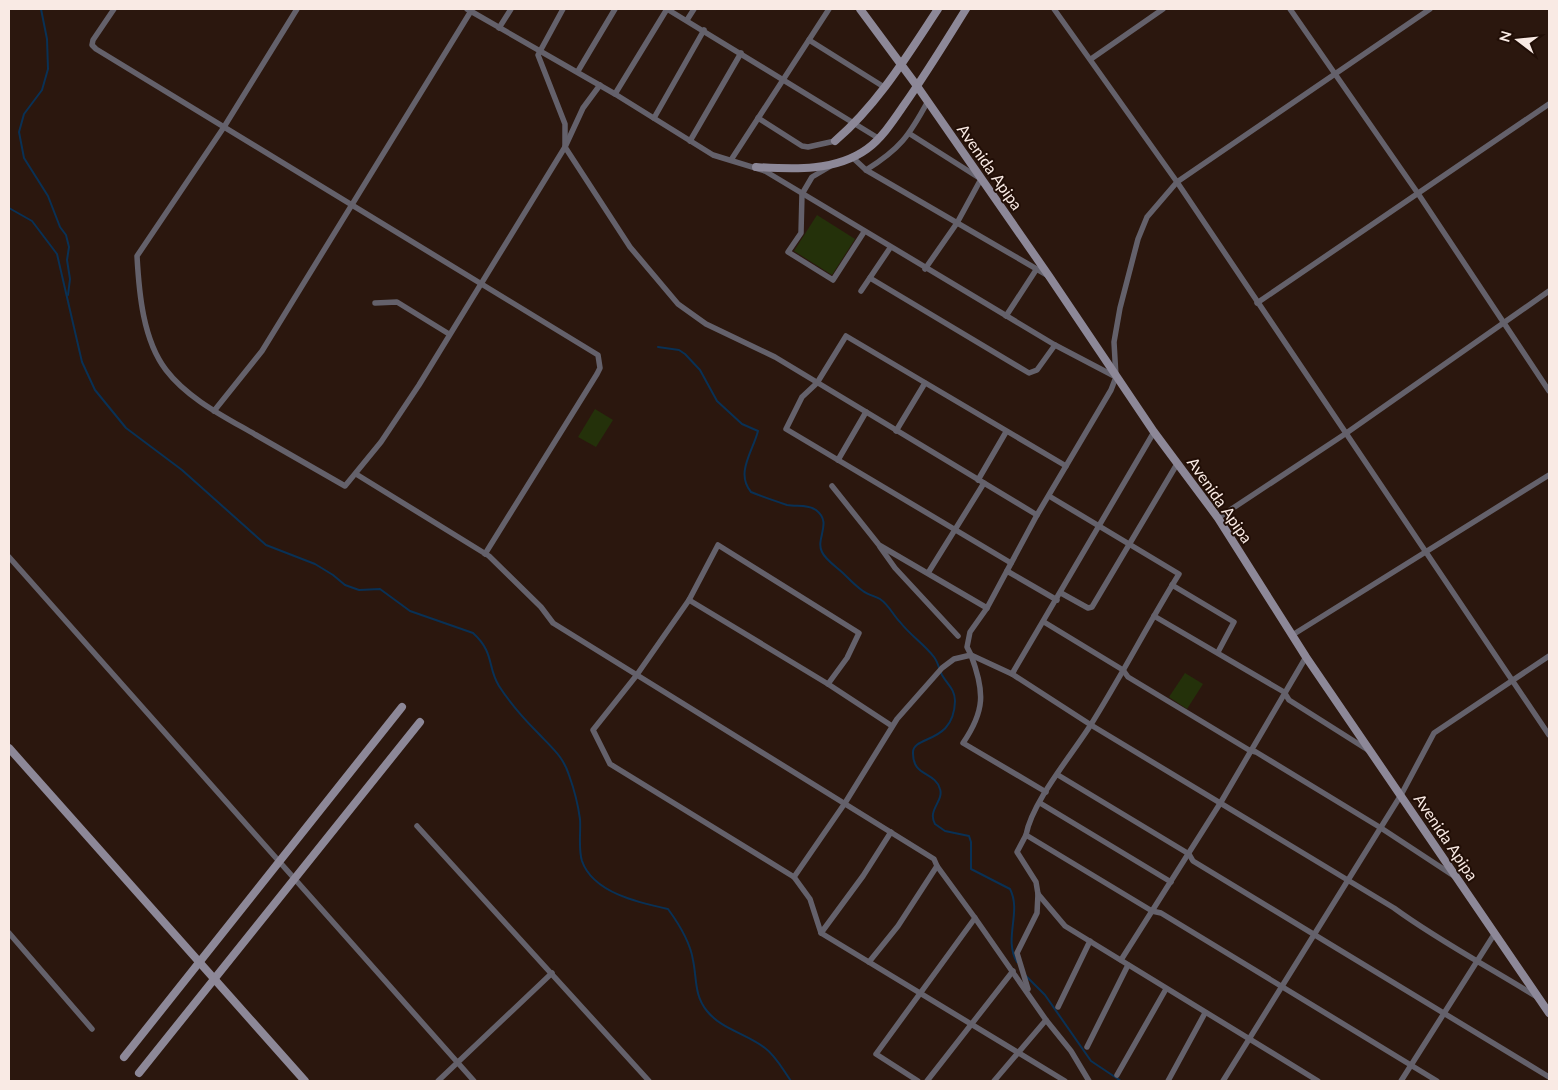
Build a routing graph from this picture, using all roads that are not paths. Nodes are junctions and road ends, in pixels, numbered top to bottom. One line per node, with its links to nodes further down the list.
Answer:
1 (114, 9): 37 (street)
2 (297, 9): 37 (street)
3 (511, 9): 18 (street)
4 (563, 9): 21 (street)
5 (615, 9): 25 (street)
6 (667, 9): 17 (street); 31 (street)
7 (694, 9): 17 (street)
8 (829, 9): 20 (street)
9 (860, 9): 24 (street, Avenida Apipa)
10 (938, 9): 24 (street)
11 (966, 9): 29 (street)
12 (1054, 9): 23 (street)
13 (1163, 9): 23 (street)
14 (1290, 9): 26 (street)
15 (1430, 9): 26 (street)
16 (469, 10): 18 (street); 52 (street)
17 (687, 20): 19 (street)
18 (499, 28): 21 (street)
19 (704, 30): 22 (street); 34 (street)
20 (809, 40): 27 (street); 30 (street)
21 (539, 49): 25 (street); 42 (street)
22 (741, 53): 27 (street); 40 (street)
23 (1091, 59): 49 (street)
24 (902, 64): 29 (street, Avenida Apipa); 30 (street)
25 (578, 72): 28 (street)
26 (1335, 74): 49 (street); 51 (street)
27 (784, 79): 35 (street); 36 (street)
28 (600, 85): 31 (street); 42 (street)
29 (917, 86): 32 (street, Avenida Apipa); 39 (street)
30 (884, 87): 36 (street)
31 (615, 94): 34 (street)
32 (928, 101): 38 (street); 48 (street, Avenida Apipa)
33 (1549, 104): 51 (street)
34 (654, 118): 40 (street)
35 (758, 118): 41 (street); 44 (street)
36 (855, 123): 39 (street); 41 (street)
37 (224, 127): 52 (street); 73 (street)
38 (910, 134): 47 (street); 48 (street)
39 (878, 138): 43 (street)
40 (690, 141): 44 (street)
41 (835, 141)
42 (565, 146): 60 (street); 70 (street)
43 (852, 157): 45 (street); 47 (street)
44 (731, 160): 46 (street)
45 (835, 163): 46 (street); 50 (street)
46 (756, 167): 50 (street)
47 (866, 170): 53 (street)
48 (982, 179): 53 (street); 58 (street, Avenida Apipa)
49 (1177, 182): 64 (street); 69 (street)
50 (802, 194): 54 (street); 54 (street)
51 (1419, 194): 64 (street); 66 (street)
52 (351, 204): 60 (street); 73 (street)
53 (957, 223): 56 (street); 57 (street)
54 (864, 232): 55 (street)
55 (890, 248): 56 (street); 59 (street)
56 (925, 269): 65 (street)
57 (1036, 270): 58 (street); 65 (street)
58 (1049, 276): 69 (street, Avenida Apipa)
59 (870, 278): 61 (street); 68 (street)
60 (480, 284): 67 (street); 94 (street)
61 (861, 291)
62 (1549, 291): 66 (street)
63 (375, 303): 67 (street)
64 (1257, 303): 78 (street)
65 (1006, 316): 68 (street)
66 (1503, 323): 72 (street); 78 (street)
67 (449, 334): 82 (street)
68 (1055, 346): 69 (street)
69 (1116, 377): 77 (street, Avenida Apipa); 81 (street)
70 (817, 382): 71 (street); 74 (street); 79 (street)
71 (925, 383): 75 (street); 76 (street)
72 (1549, 391)
73 (214, 411): 82 (street)
74 (866, 412): 75 (street); 79 (street)
75 (896, 431): 84 (street)
76 (1006, 432): 81 (street); 84 (street)
77 (1154, 432): 80 (street, Avenida Apipa); 89 (street)
78 (1345, 434): 88 (street); 93 (street)
79 (838, 460): 90 (street)
80 (1177, 464): 88 (street, Avenida Apipa); 91 (street)
81 (1066, 466): 86 (street)
82 (356, 474): 94 (street)
83 (1549, 474): 93 (street)
84 (981, 481): 87 (street); 90 (street)
85 (832, 486): 92 (street)
86 (1049, 496): 87 (street); 89 (street)
87 (1037, 515): 96 (street)
88 (1218, 518): 106 (street, Avenida Apipa)
89 (1098, 526): 91 (street); 100 (street)
90 (956, 531): 96 (street); 98 (street)
91 (1129, 544): 99 (street); 100 (street)
92 (879, 545): 98 (street); 107 (street)
93 (1426, 553): 106 (street); 115 (street)
94 (485, 554): 114 (street)
95 (9, 556): 137 (street)
96 (1011, 563): 97 (street)
97 (1007, 571): 102 (street); 103 (street)
98 (928, 573): 103 (street)
99 (1172, 585): 104 (street); 108 (street)
100 (1061, 593): 102 (street)
101 (689, 600): 114 (street); 116 (street); 116 (street)
102 (1057, 600): 105 (street)
103 (987, 608): 109 (street)
104 (1154, 616): 108 (street); 112 (street)
105 (1044, 622): 112 (street); 113 (street)
106 (1294, 634): 110 (street, Avenida Apipa)
107 (958, 636)
108 (1218, 652): 117 (street)
109 (972, 655): 113 (street); 121 (street); 127 (street)
110 (1306, 656): 117 (street); 125 (street, Avenida Apipa)
111 (1549, 656): 115 (street)
112 (1122, 670): 120 (street); 124 (street)
113 (1012, 674): 120 (street)
114 (636, 676): 130 (street); 139 (street)
115 (1511, 682): 122 (street); 128 (street)
116 (828, 684): 121 (street)
117 (1284, 692): 124 (street); 125 (street)
118 (402, 707): 137 (street)
119 (420, 722): 140 (street)
120 (1091, 725): 126 (street); 129 (street)
121 (892, 726): 130 (street)
122 (1549, 736)
123 (9, 748): 154 (street)
124 (1249, 750): 129 (street); 133 (street)
125 (1372, 753): 128 (street, Avenida Apipa)
126 (1058, 775): 127 (street); 136 (street)
127 (1046, 792): 131 (street)
128 (1401, 795): 133 (street); 141 (street, Avenida Apipa)
129 (1221, 802): 136 (street); 142 (street)
130 (845, 803): 134 (street); 139 (street)
131 (1040, 803): 135 (street); 143 (street)
132 (417, 826): 158 (street)
133 (1381, 828): 141 (street); 142 (street)
134 (891, 832): 138 (street); 147 (street)
135 (1026, 835): 144 (street); 145 (street)
136 (1189, 854): 143 (street); 150 (street)
137 (279, 861): 140 (street); 154 (street)
138 (937, 866): 146 (street); 155 (street)
139 (794, 877): 147 (street)
140 (295, 878): 159 (street); 176 (street)
141 (1458, 879): 149 (street, Avenida Apipa)
142 (1348, 880): 150 (street); 152 (street)
143 (1171, 882): 145 (street)
144 (1038, 894): 151 (street); 164 (street)
145 (1152, 911): 153 (street); 160 (street)
146 (975, 918): 157 (street); 162 (street)
147 (821, 932): 155 (street)
148 (9, 933): 171 (street)
149 (1495, 933): 152 (street); 163 (street, Avenida Apipa)
150 (1314, 936): 160 (street); 167 (street)
151 (1090, 942): 153 (street); 165 (street)
152 (1476, 959): 163 (street); 167 (street)
153 (1121, 960): 156 (street)
154 (199, 962): 159 (street); 175 (street)
155 (869, 962): 162 (street)
156 (1128, 965): 161 (street); 173 (street)
157 (1013, 971): 164 (street); 170 (street)
158 (552, 974): 176 (street); 184 (street)
159 (214, 979): 178 (street); 181 (street)
160 (1283, 987): 172 (street); 177 (street)
161 (1166, 989): 166 (street); 179 (street)
162 (920, 994): 170 (street); 185 (street)
163 (1539, 998): 168 (street, Avenida Apipa)
164 (1032, 999): 169 (street)
165 (1058, 1007)
166 (1205, 1013): 172 (street); 190 (street)
167 (1443, 1014): 177 (street); 180 (street)
168 (1549, 1014)
169 (1046, 1020): 174 (street); 189 (street)
170 (971, 1025): 174 (street); 186 (street)
171 (92, 1029)
172 (1249, 1040): 191 (street); 192 (street)
173 (1087, 1047)
174 (1018, 1052): 187 (street); 188 (street)
175 (124, 1057)
176 (458, 1063): 182 (street); 183 (street)
177 (1410, 1065): 193 (street); 194 (street)
178 (138, 1073)
179 (1117, 1075)
180 (1549, 1077)
181 (305, 1081)
182 (438, 1081)
183 (474, 1081)
184 (649, 1081)
185 (918, 1081)
186 (927, 1081)
187 (994, 1081)
188 (1065, 1081)
189 (1089, 1081)
190 (1168, 1081)
191 (1223, 1081)
192 (1318, 1081)
193 (1401, 1081)
194 (1437, 1081)

